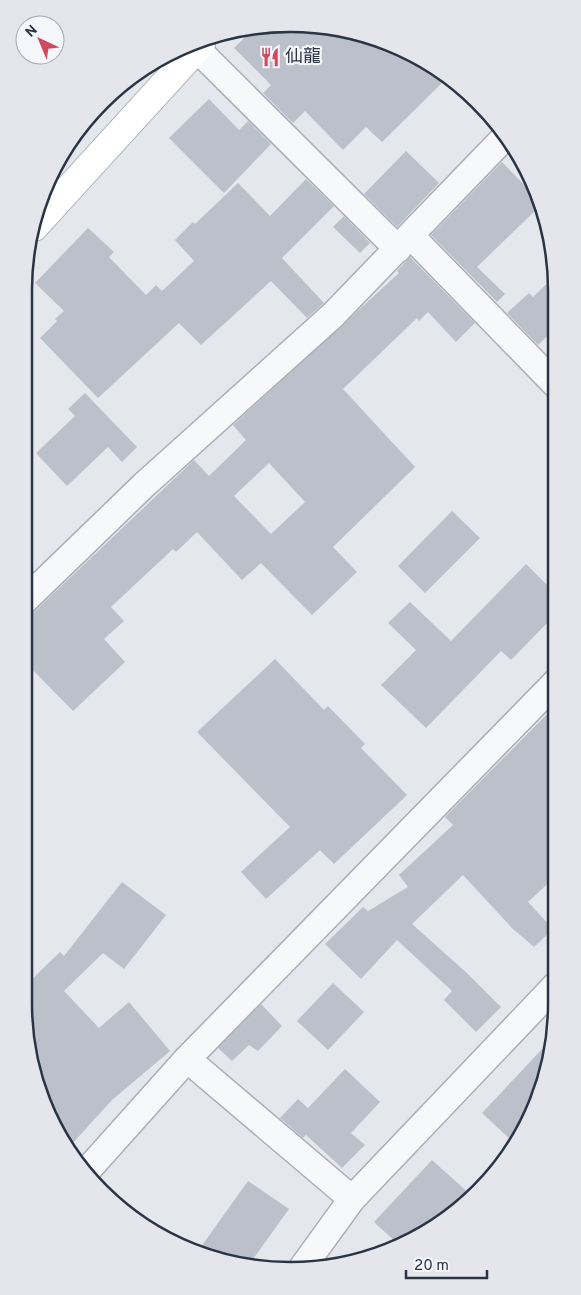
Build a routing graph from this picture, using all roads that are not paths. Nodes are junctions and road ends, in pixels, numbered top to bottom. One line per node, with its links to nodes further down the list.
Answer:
1 (191, 52): 5 (street)
2 (187, 54): 4 (street)
3 (501, 141): 5 (street)
4 (43, 216)
5 (405, 242): 6 (street); 7 (street)
6 (548, 377)
7 (32, 593)
8 (548, 690): 10 (street)
9 (548, 993): 12 (street)
10 (186, 1059): 11 (street); 12 (street)
11 (90, 1167)
12 (352, 1199): 13 (street)
13 (306, 1262)

